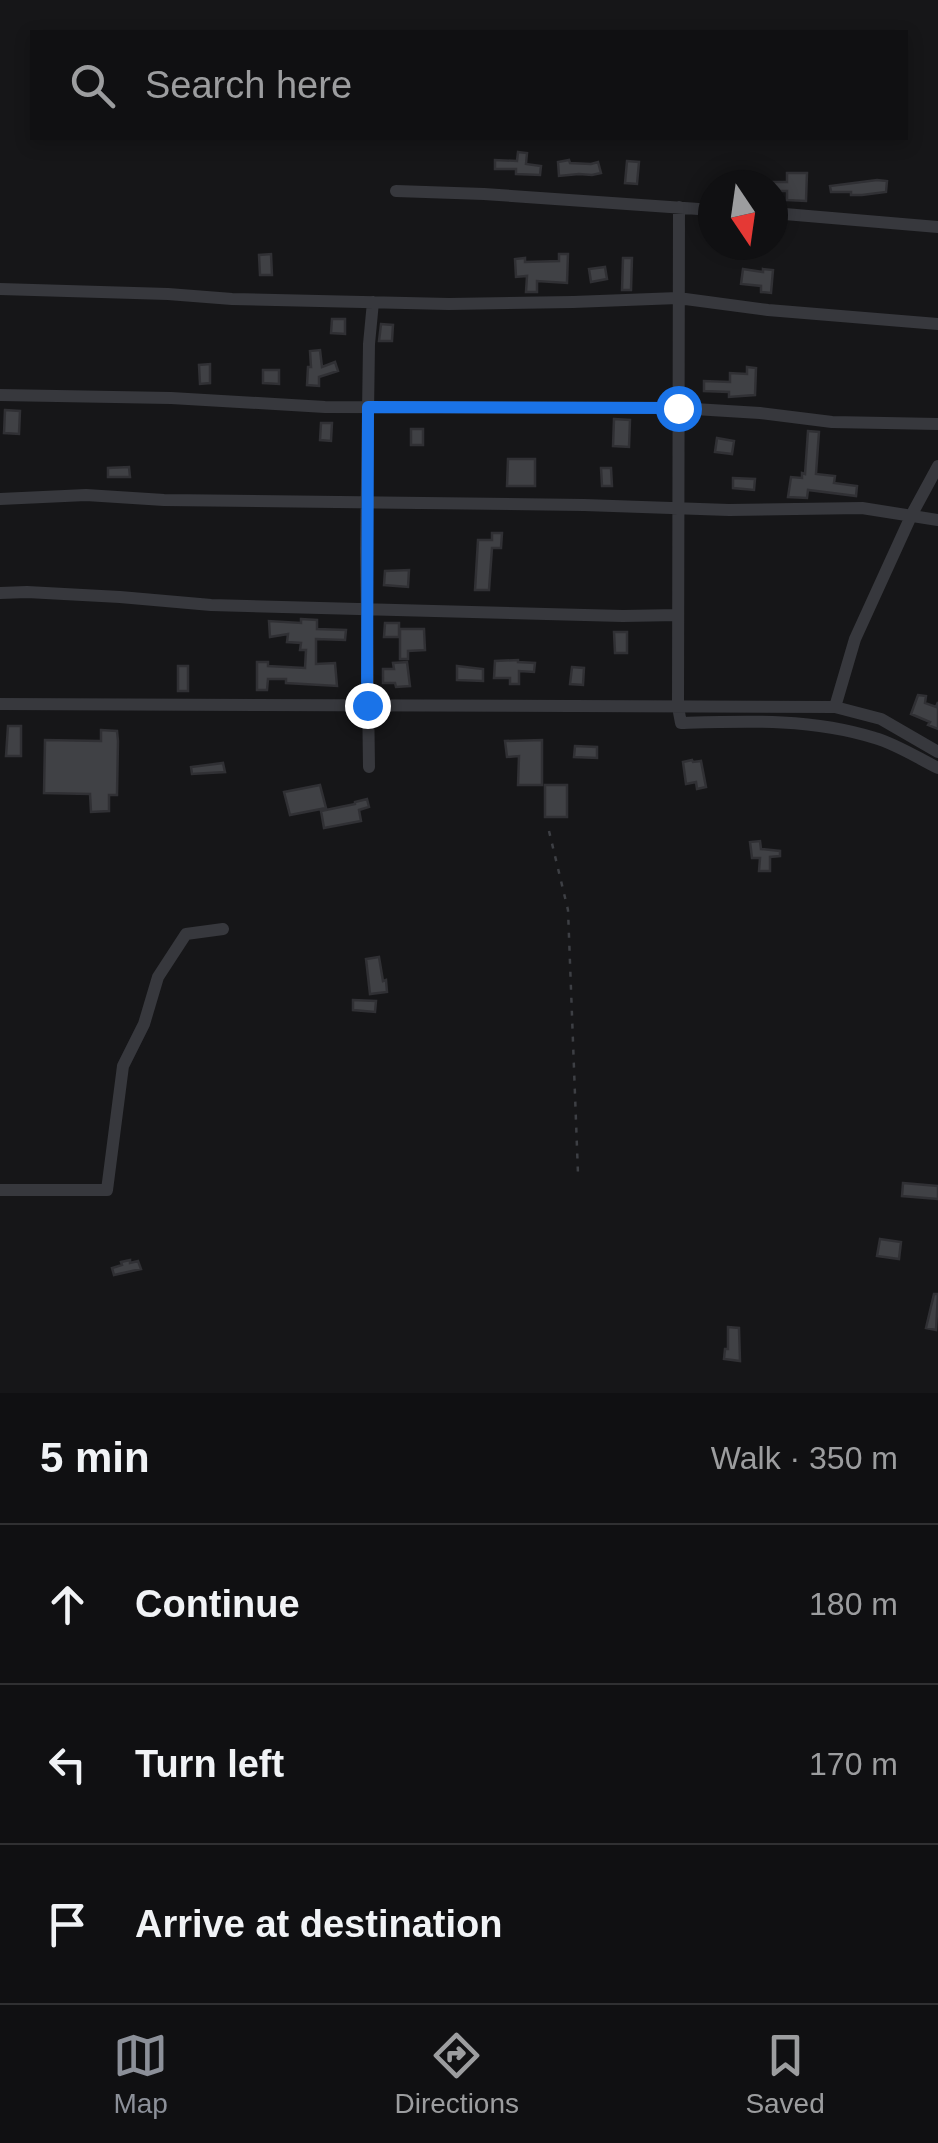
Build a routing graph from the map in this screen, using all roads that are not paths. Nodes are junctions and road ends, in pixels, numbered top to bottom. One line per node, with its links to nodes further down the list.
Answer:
1 (396, 192): 2 (street)
2 (680, 208): 3 (street); 7 (street)
3 (698, 209)
4 (788, 215): 5 (street)
5 (938, 227)
6 (0, 289): 8 (street)
7 (678, 298): 8 (street); 9 (street); 12 (street)
8 (373, 302): 11 (street)
9 (938, 324)
10 (0, 395): 11 (street)
11 (368, 407): 12 (street); 16 (street)
12 (678, 408): 13 (street); 17 (street)
13 (938, 424)
14 (938, 466): 18 (street)
15 (0, 498): 16 (street)
16 (368, 504): 17 (street); 21 (street)
17 (678, 509): 18 (street); 22 (street)
18 (912, 514): 19 (street); 26 (street)
19 (938, 520)
20 (0, 593): 21 (street)
21 (368, 608): 22 (street); 24 (street)
22 (678, 614): 25 (street)
23 (0, 704): 24 (street)
24 (367, 705): 25 (street); 28 (street)
25 (678, 707): 26 (street); 29 (street)
26 (835, 707): 27 (street)
27 (938, 752)
28 (369, 766)
29 (938, 768)
30 (223, 929): 31 (street)
31 (0, 1190)

